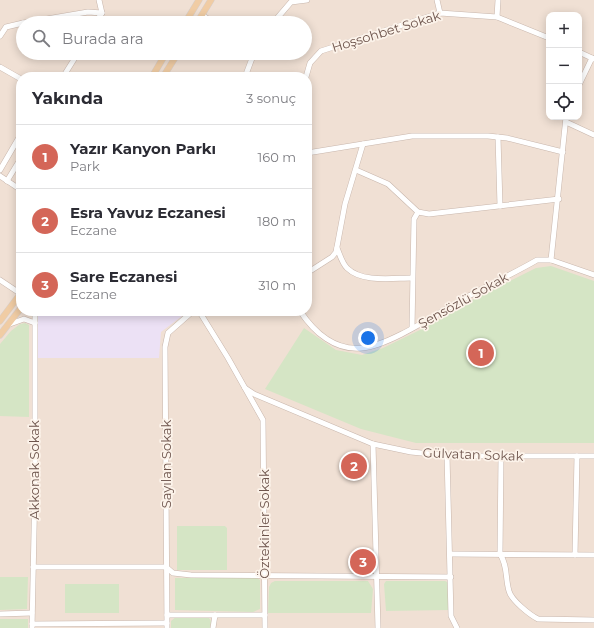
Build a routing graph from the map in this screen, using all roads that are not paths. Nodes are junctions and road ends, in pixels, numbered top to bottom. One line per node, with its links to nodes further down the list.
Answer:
1 (99, 0): 8 (street)
2 (199, 0): 13 (main road)
3 (211, 0): 10 (main road)
4 (307, 0): 7 (street)
5 (437, 0): 9 (street)
6 (498, 0): 15 (street)
7 (290, 1): 14 (street)
8 (102, 13): 11 (street); 12 (street)
9 (440, 13): 15 (street, Hoşsohbet Sokak); 30 (street, Hoşsohbet Sokak)
10 (202, 15)
11 (64, 16)
12 (100, 16)
13 (189, 16)
14 (278, 16)
15 (497, 17): 18 (street, Hoşsohbet Sokak)
16 (16, 25): 17 (street)
17 (0, 36)
18 (546, 37)
19 (582, 53): 20 (street)
20 (593, 58): 32 (street)
21 (74, 60): 26 (street)
22 (162, 60): 27 (main road)
23 (174, 60): 28 (main road)
24 (251, 60): 29 (street)
25 (0, 67): 31 (street)
26 (66, 72)
27 (155, 72)
28 (167, 72)
29 (247, 72)
30 (307, 72)
31 (16, 76)
32 (580, 84)
33 (566, 120): 34 (street); 39 (street)
34 (594, 135)
35 (498, 137): 37 (street); 39 (street); 46 (street)
36 (16, 143): 41 (street)
37 (363, 144): 38 (street); 42 (street)
38 (312, 152)
39 (563, 152): 45 (street)
40 (16, 164): 43 (street)
41 (0, 170)
42 (356, 170): 47 (street); 48 (street)
43 (2, 179): 44 (street)
44 (16, 187)
45 (559, 199): 46 (street); 49 (street)
46 (500, 206): 47 (street)
47 (418, 212): 52 (street)
48 (337, 248): 50 (street); 52 (street)
49 (551, 260): 51 (street, Şensözlü Sokak); 64 (street, Şensözlü Sokak)
50 (312, 270)
51 (594, 275)
52 (412, 278): 64 (street)
53 (0, 280): 54 (street)
54 (16, 290)
55 (16, 300): 61 (main road)
56 (16, 315): 63 (main road)
57 (35, 316): 62 (street, Akkonak Sokak)
58 (187, 316): 77 (street, Sayılan Sokak)
59 (202, 316): 66 (street)
60 (304, 316): 64 (street, Şensözlü Sokak)
61 (0, 321)
62 (34, 323): 63 (street); 76 (street, Akkonak Sokak)
63 (10, 324): 65 (main road)
64 (412, 328)
65 (0, 335)
66 (245, 388): 67 (street, Gülvatan Sokak); 78 (street, Öztekinler Sokak)
67 (373, 444): 68 (street, Gülvatan Sokak); 79 (street)
68 (447, 455): 69 (street, Gülvatan Sokak); 72 (street)
69 (501, 456): 70 (street, Gülvatan Sokak); 73 (street)
70 (577, 456): 71 (street, Gülvatan Sokak); 74 (street)
71 (594, 456)
72 (450, 554): 73 (street); 80 (street)
73 (500, 554): 74 (street); 86 (street)
74 (575, 555): 75 (street)
75 (594, 555)
76 (33, 567): 77 (street); 81 (street, Akkonak Sokak)
77 (166, 567): 78 (street); 83 (street, Sayılan Sokak)
78 (263, 575): 79 (street); 85 (street, Öztekinler Sokak)
79 (378, 577): 80 (street); 91 (street)
80 (450, 577): 92 (street)
81 (32, 613): 82 (street); 87 (street, Akkonak Sokak)
82 (0, 614)
83 (167, 615): 84 (street); 88 (street, Sayılan Sokak)
84 (215, 615): 85 (street); 89 (street)
85 (265, 615): 90 (street, Öztekinler Sokak)
86 (594, 620)
87 (32, 626): 88 (street)
88 (167, 626)
89 (213, 628)
90 (265, 628)
91 (378, 628)
92 (457, 628)

